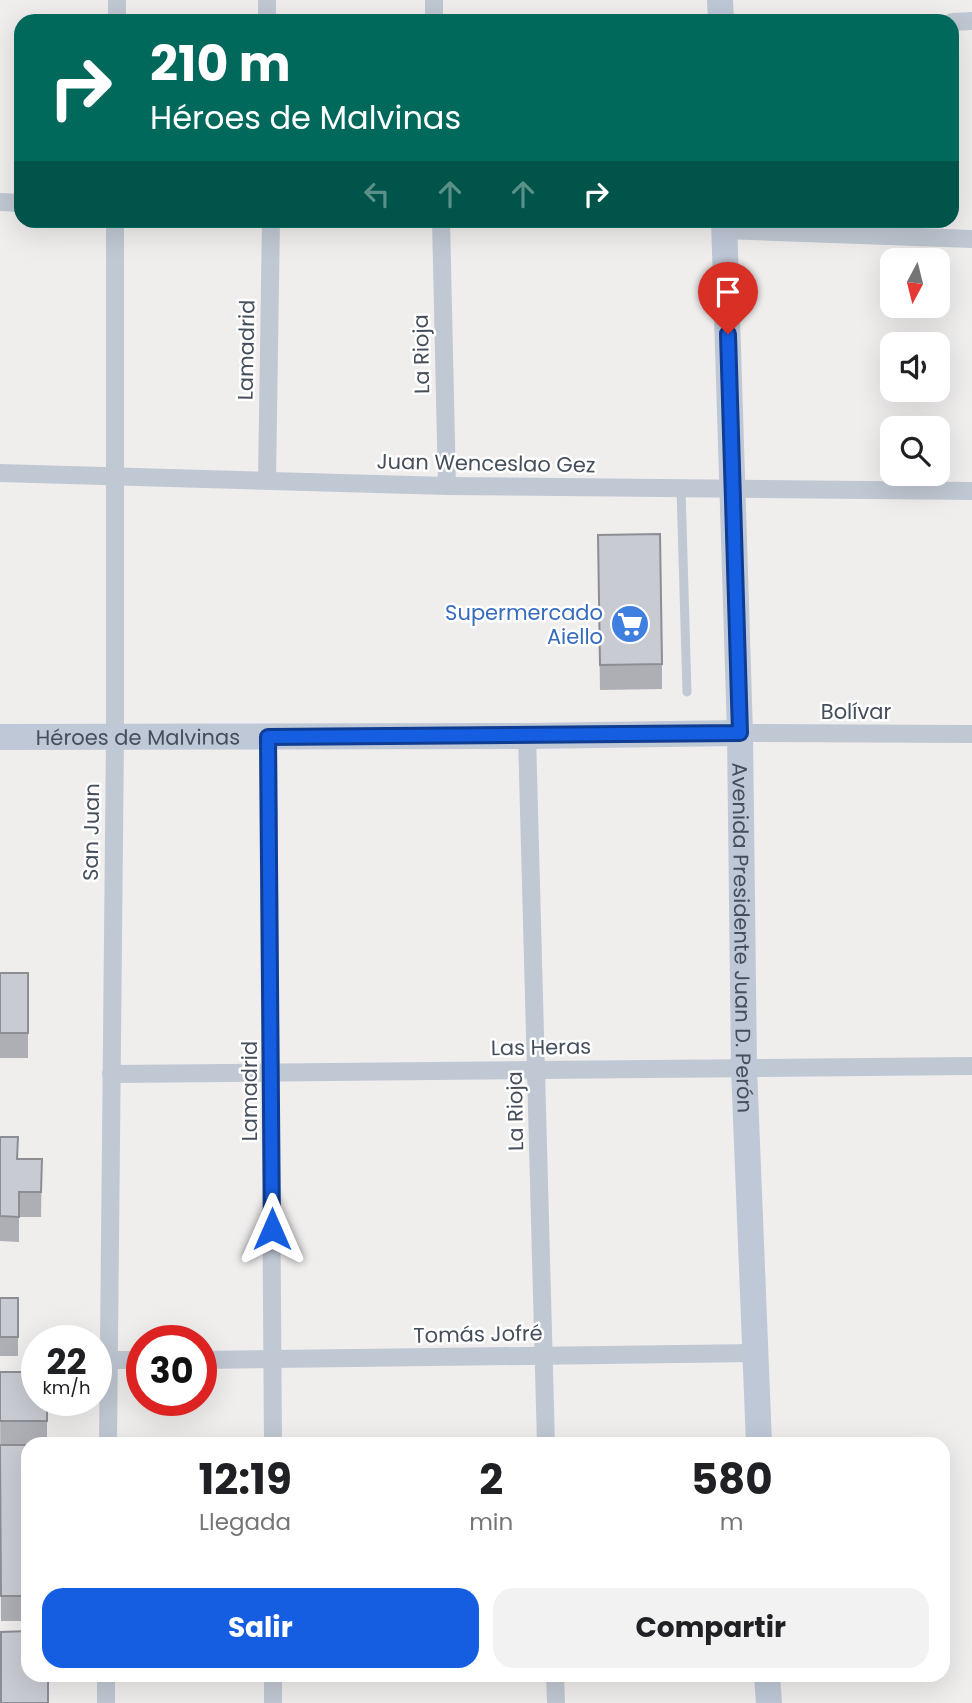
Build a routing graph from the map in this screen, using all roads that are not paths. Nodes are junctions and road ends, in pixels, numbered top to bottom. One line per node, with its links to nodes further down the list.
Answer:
1 (115, 228): 8 (street, San Juan)
2 (271, 228): 9 (street, Lamadrid)
3 (441, 228): 10 (street, La Rioja)
4 (724, 228): 12 (main road, Avenida Presidente Juan D. Perón)
5 (777, 228): 6 (street)
6 (972, 239)
7 (0, 473): 8 (street, Juan Wenceslao Gez)
8 (114, 476): 9 (street, Juan Wenceslao Gez); 19 (street, San Juan)
9 (267, 480): 10 (street, Juan Wenceslao Gez)
10 (447, 486): 11 (street, Juan Wenceslao Gez)
11 (681, 489): 12 (street, Juan Wenceslao Gez); 14 (lane)
12 (733, 489): 13 (street, Juan Wenceslao Gez); 15 (main road, Avenida Presidente Juan D. Perón)
13 (972, 491)
14 (687, 692)
15 (740, 733): 16 (street, Bolívar); 17 (main road, Héroes de Malvinas); 22 (main road, Avenida Presidente Juan D. Perón)
16 (972, 734)
17 (527, 736): 20 (main road, Héroes de Malvinas); 23 (street, La Rioja)
18 (0, 737): 19 (main road, Héroes de Malvinas)
19 (115, 737): 20 (main road, Héroes de Malvinas); 25 (street, San Juan)
20 (268, 737): 24 (street, Lamadrid)
21 (972, 1066): 22 (street, Las Heras)
22 (744, 1068): 23 (street, Las Heras); 27 (main road, Avenida Presidente Juan D. Perón)
23 (537, 1070): 24 (street, Las Heras); 28 (street, La Rioja)
24 (272, 1073): 25 (street, Las Heras); 29 (street, Lamadrid)
25 (111, 1074): 26 (street, San Juan)
26 (108, 1325)
27 (756, 1353): 28 (street, Tomás Jofré); 35 (main road, Avenida Presidente Juan D. Perón)
28 (542, 1356): 29 (street, Tomás Jofré); 34 (street, La Rioja)
29 (273, 1359): 30 (street, Tomás Jofré); 33 (street, Lamadrid)
30 (217, 1360)
31 (108, 1416): 32 (street, San Juan)
32 (108, 1437)
33 (273, 1437)
34 (546, 1437)
35 (759, 1437)
36 (106, 1682): 40 (street)
37 (273, 1682): 41 (street)
38 (555, 1682): 42 (street)
39 (768, 1682): 43 (main road)
40 (106, 1703)
41 (273, 1703)
42 (556, 1703)
43 (769, 1703)

